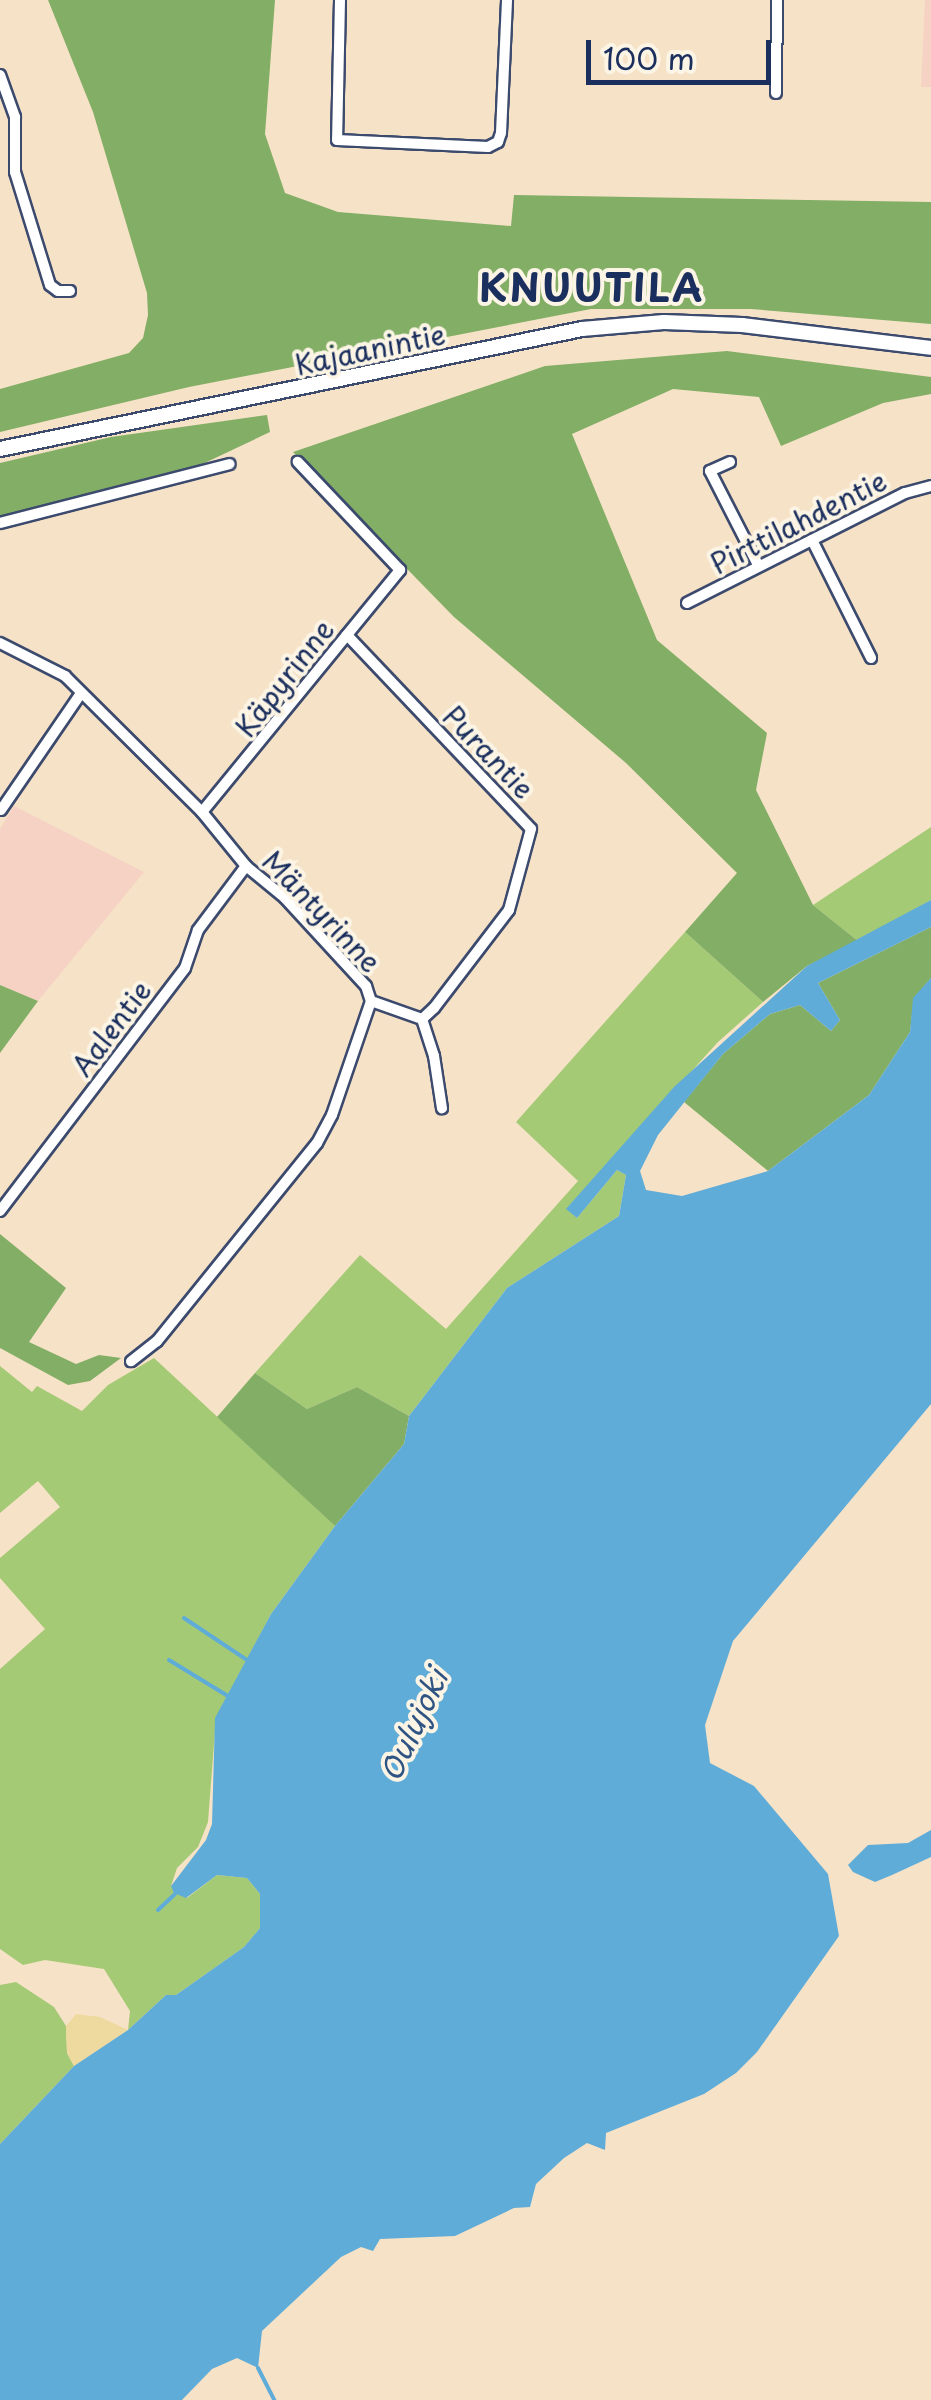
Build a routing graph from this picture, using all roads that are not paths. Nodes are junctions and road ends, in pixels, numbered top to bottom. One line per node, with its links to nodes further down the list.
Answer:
1 (340, 0): 2 (street)
2 (507, 0)
3 (777, 0): 5 (street)
4 (0, 76): 6 (street)
5 (776, 93)
6 (15, 172): 7 (street); 8 (street)
7 (0, 176)
8 (70, 290)
9 (931, 348): 10 (main road, Kajaanintie)
10 (0, 449)
11 (298, 462): 19 (street, Käpyrinne)
12 (730, 462): 17 (street)
13 (230, 464): 15 (street)
14 (931, 486): 16 (street, Pirttilahdentie)
15 (0, 524)
16 (812, 540): 17 (street, Pirttilahdentie); 21 (street)
17 (758, 565): 18 (street, Pirttilahdentie)
18 (687, 603)
19 (347, 635): 24 (street, Käpyrinne); 27 (street, Purantie)
20 (0, 643): 22 (street, Mäntyrinne)
21 (871, 658)
22 (81, 692): 23 (street); 24 (street, Mäntyrinne)
23 (1, 810)
24 (202, 812): 25 (street, Mäntyrinne)
25 (246, 866): 26 (street, Mäntyrinne); 29 (street, Aalentie)
26 (371, 1001): 27 (street); 30 (street, Mäntyrinne)
27 (422, 1018): 28 (street)
28 (442, 1108)
29 (0, 1211)
30 (131, 1361)

